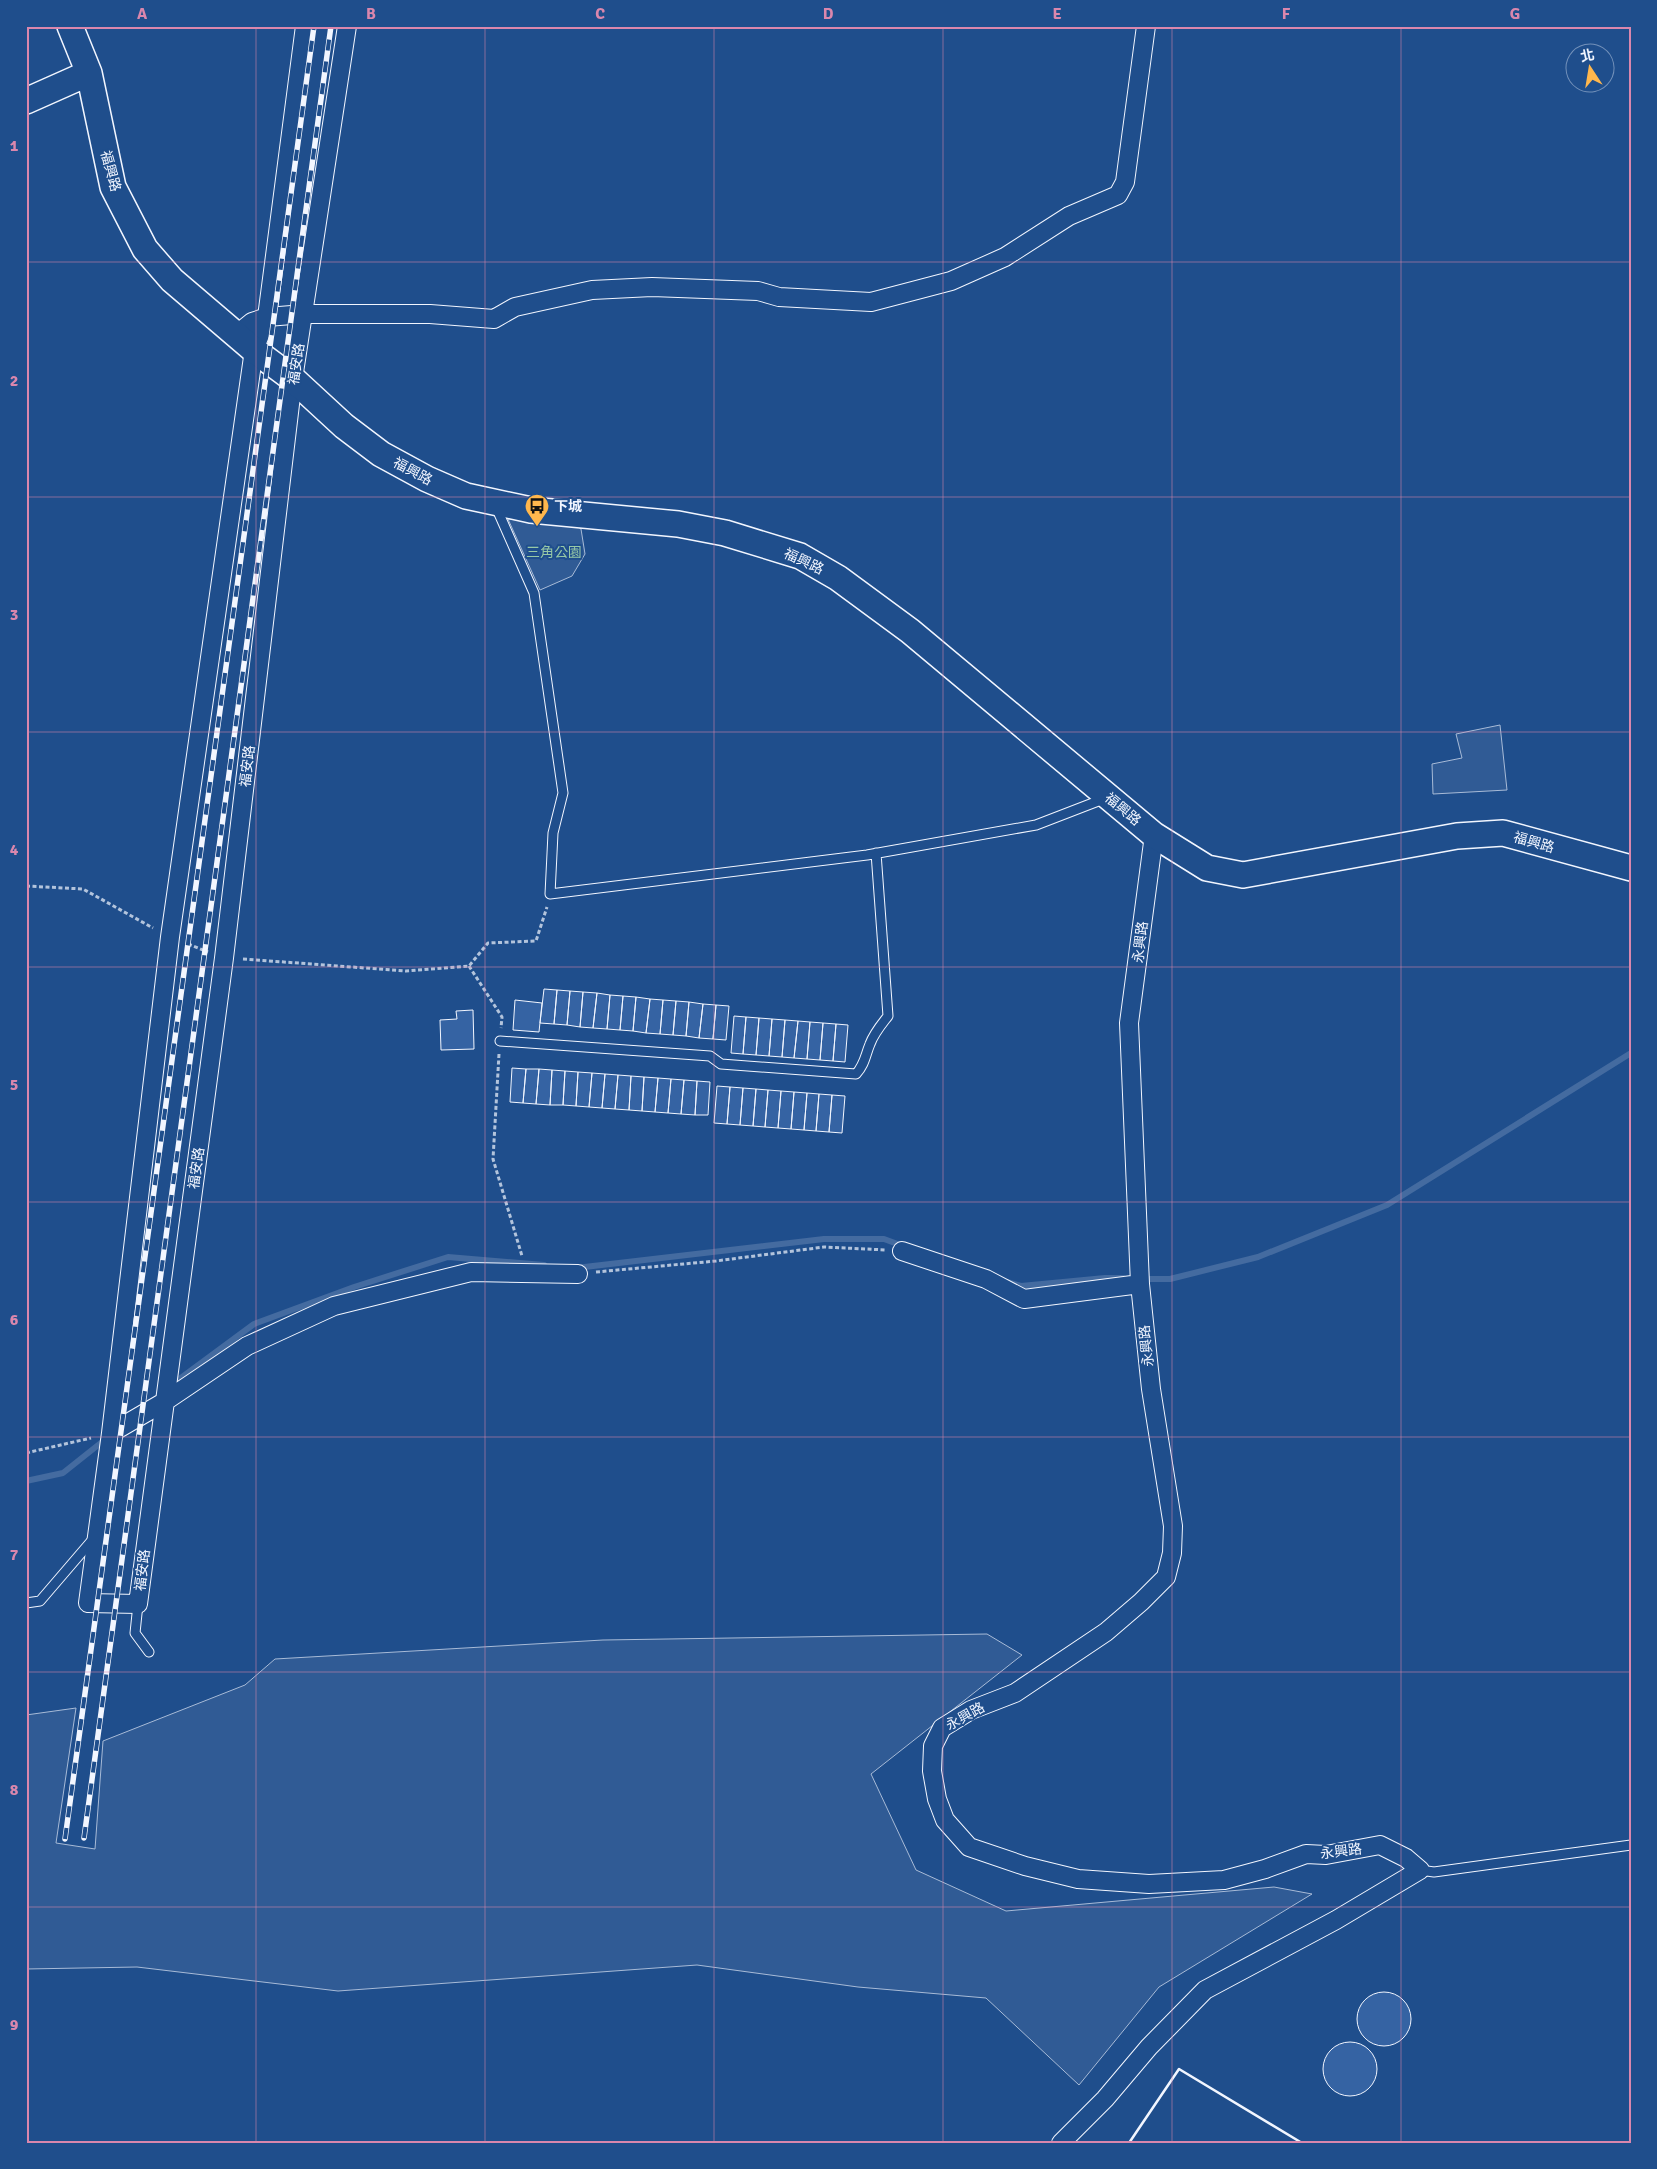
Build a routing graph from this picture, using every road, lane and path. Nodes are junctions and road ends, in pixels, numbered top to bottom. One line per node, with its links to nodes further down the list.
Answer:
1 (70, 26): 5 (street, 福興路)
2 (305, 26): 8 (street)
3 (346, 26): 7 (street, 福安路)
4 (1146, 26): 7 (street)
5 (89, 73): 6 (street); 9 (street, 福興路)
6 (26, 101)
7 (304, 314): 8 (street); 10 (street, 福安路)
8 (267, 317): 9 (street)
9 (245, 343): 10 (street, 福興路); 18 (street, 福安路)
10 (293, 379): 11 (street, 福興路); 19 (street, 福安路)
11 (494, 502): 12 (street, 福興路); 17 (lane)
12 (1108, 797): 13 (street, 福興路); 14 (lane)
13 (1154, 835): 15 (street, 福興路); 25 (street, 永興路)
14 (876, 853): 17 (lane); 21 (lane)
15 (1631, 868)
16 (26, 886): 18 (path)
17 (550, 894): 20 (path)
18 (170, 937): 19 (path); 27 (street, 福安路)
19 (224, 958): 20 (path); 26 (street, 福安路)
20 (469, 966): 21 (path)
21 (500, 1041): 23 (path)
22 (902, 1251): 24 (path); 25 (street)
23 (526, 1273): 24 (street); 26 (street)
24 (578, 1274)
25 (1140, 1284): 34 (street, 永興路)
26 (164, 1402): 27 (street); 31 (street, 福安路)
27 (111, 1433): 28 (path); 29 (street, 福安路)
28 (26, 1453)
29 (98, 1534): 30 (lane); 31 (street, 福安路)
30 (26, 1603)
31 (138, 1604): 32 (lane)
32 (149, 1652)
33 (1631, 1845): 34 (lane)
34 (1420, 1870): 35 (street)
35 (1061, 2143)

